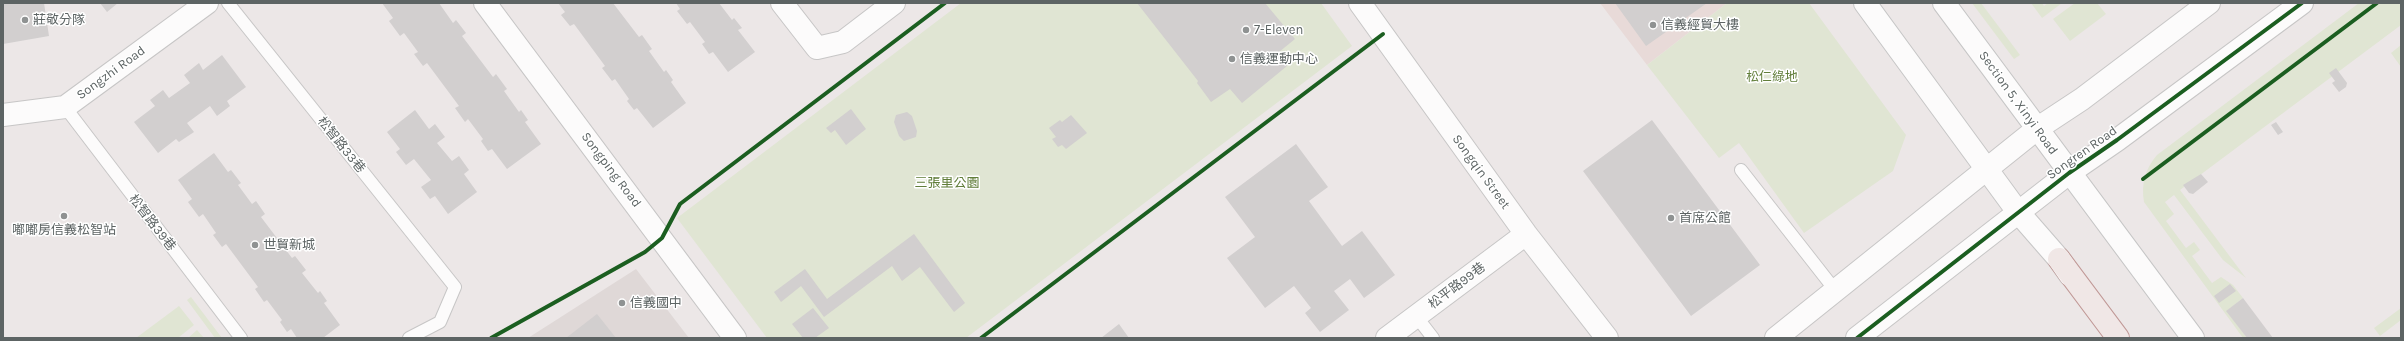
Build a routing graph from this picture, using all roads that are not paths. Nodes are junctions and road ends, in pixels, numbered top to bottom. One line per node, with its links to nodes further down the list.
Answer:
1 (207, 3): 11 (street, Songzhi Road)
2 (228, 3): 23 (lane, 松智路33巷)
3 (486, 3): 24 (street, Songping Road)
4 (782, 3): 5 (street)
5 (894, 3)
6 (1360, 3): 18 (street, Songqin Street)
7 (1865, 3): 14 (street)
8 (1944, 3): 13 (street, Section 5, Xinyi Road)
9 (2209, 3): 13 (street)
10 (2302, 3): 16 (street, Songren Road)
11 (65, 107): 12 (street, Songzhi Road); 22 (lane, 松智路39巷)
12 (3, 115)
13 (2038, 128): 14 (street); 16 (street, Section 5, Xinyi Road)
14 (1986, 169): 17 (street); 20 (street)
15 (1741, 170): 20 (lane)
16 (2069, 173): 17 (street, Songren Road); 32 (street, Section 5, Xinyi Road)
17 (2018, 212): 19 (street); 29 (street, Songren Road)
18 (1526, 234): 21 (street, 松平路99巷); 27 (street, Songqin Street)
19 (2059, 259): 30 (street); 31 (highway)
20 (1836, 290): 28 (street)
21 (1416, 316): 25 (street, 松平路99巷); 26 (lane)
22 (241, 338)
23 (409, 338)
24 (735, 338)
25 (1387, 338)
26 (1433, 338)
27 (1607, 338)
28 (1776, 338)
29 (1858, 338)
30 (2111, 338)
31 (2118, 338)
32 (2193, 338)

